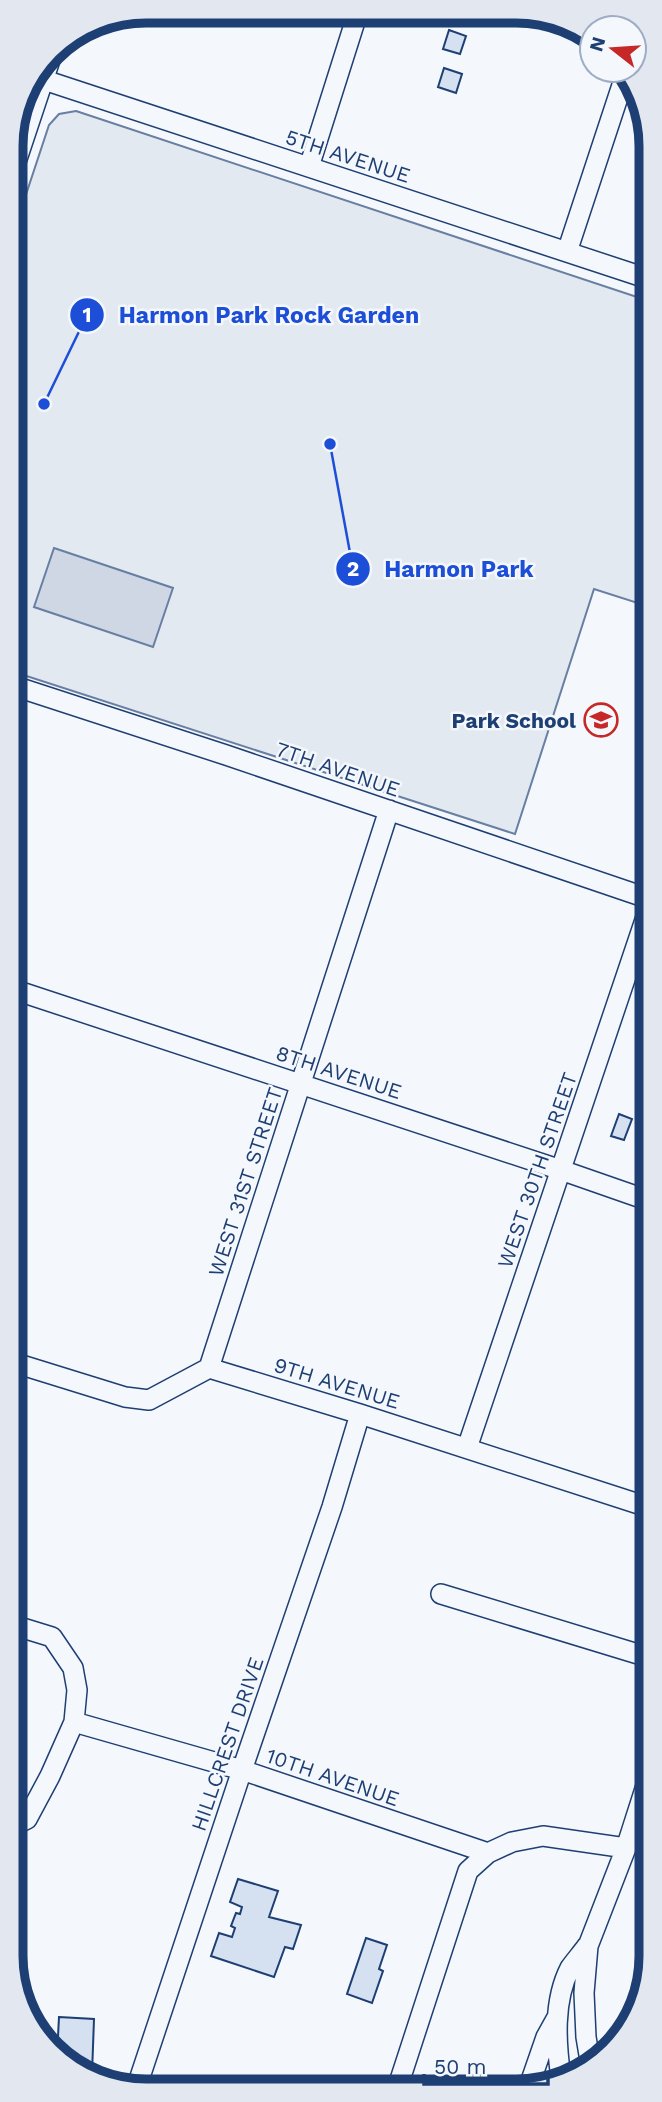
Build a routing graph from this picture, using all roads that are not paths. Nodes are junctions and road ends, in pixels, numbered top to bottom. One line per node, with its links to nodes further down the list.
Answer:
1 (355, 23): 6 (street)
2 (43, 80): 6 (street, 5TH AVENUE)
3 (622, 85): 7 (street)
4 (33, 97): 5 (street)
5 (24, 128)
6 (309, 167): 7 (street, 5TH AVENUE)
7 (567, 252): 8 (street, 5TH AVENUE)
8 (639, 276)
9 (23, 689): 10 (street, 7TH AVENUE)
10 (389, 810): 11 (street, 7TH AVENUE); 14 (street, WEST 31ST STREET)
11 (639, 895)
12 (639, 938): 15 (street, WEST 30TH STREET)
13 (23, 993): 14 (street, 8TH AVENUE)
14 (301, 1084): 15 (street, 8TH AVENUE); 18 (street, WEST 31ST STREET)
15 (561, 1170): 16 (street, 8TH AVENUE); 20 (street, WEST 30TH STREET)
16 (639, 1197)
17 (23, 1365): 18 (street)
18 (209, 1368): 19 (street, 9TH AVENUE)
19 (360, 1414): 20 (street, 9TH AVENUE); 26 (street, HILLCREST DRIVE)
20 (467, 1448): 21 (street, 9TH AVENUE)
21 (639, 1504)
22 (441, 1594): 24 (street)
23 (23, 1628): 25 (street)
24 (639, 1654)
25 (74, 1722): 26 (street, 10TH AVENUE); 28 (street)
26 (242, 1769): 30 (street, 10TH AVENUE); 36 (street, HILLCREST DRIVE)
27 (639, 1807): 29 (street)
28 (23, 1821)
29 (626, 1848): 30 (street); 31 (street)
30 (488, 1853): 37 (street)
31 (588, 1946): 32 (street); 33 (street)
32 (559, 2016): 34 (street); 35 (street)
33 (589, 2055)
34 (560, 2071)
35 (532, 2078)
36 (139, 2079)
37 (400, 2079)

